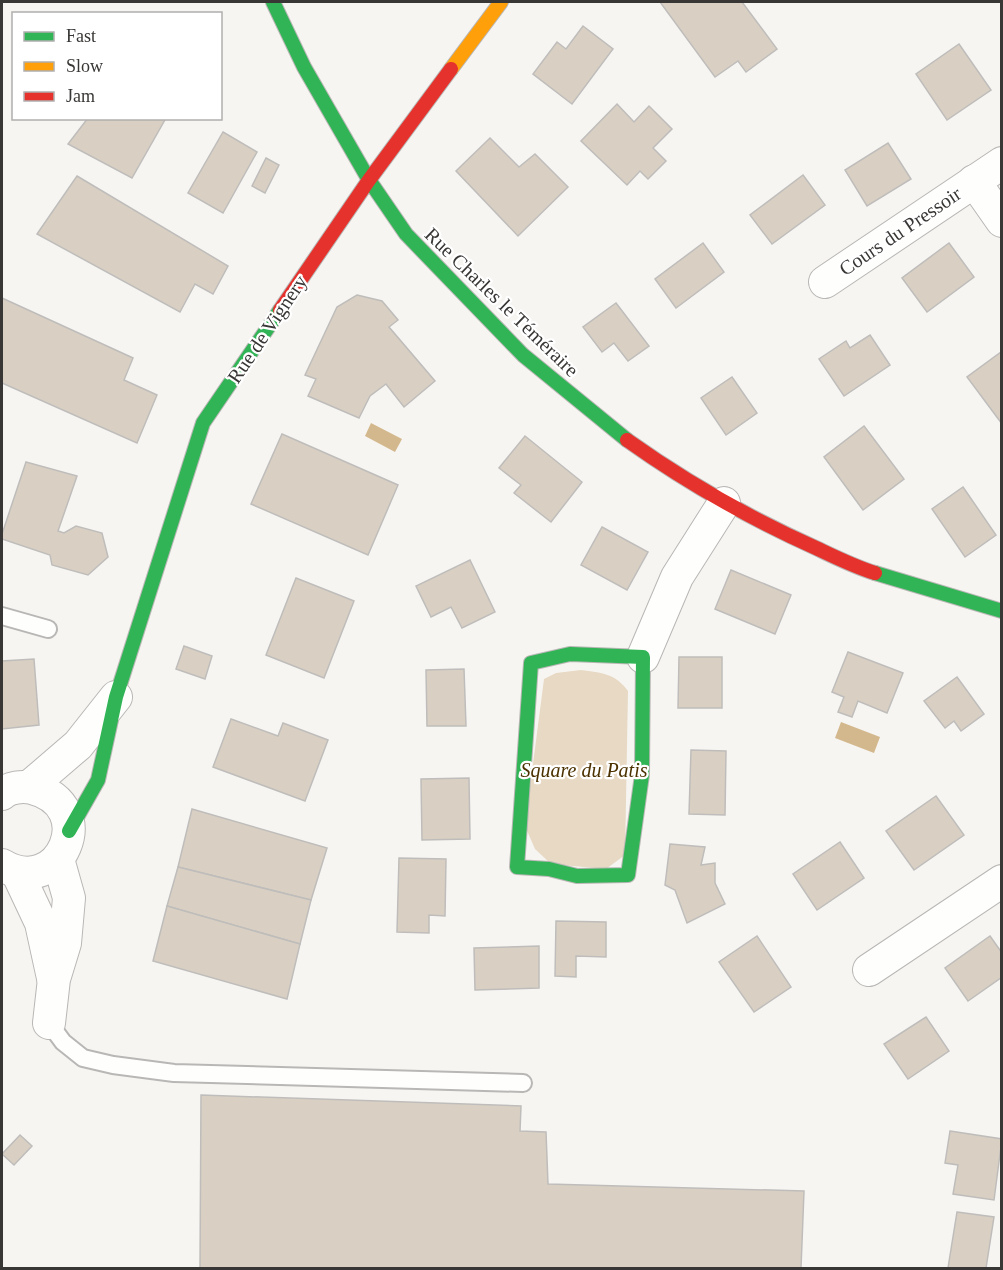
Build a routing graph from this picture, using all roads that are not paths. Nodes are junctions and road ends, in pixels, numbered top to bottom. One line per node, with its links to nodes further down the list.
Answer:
1 (273, 2): 4 (street, Rue Charles le Téméraire)
2 (501, 2): 4 (street, Rue de Vignery)
3 (1002, 163): 5 (street, Cours du Pressoir)
4 (369, 180): 8 (street, Rue Charles le Téméraire); 13 (street, Rue de Vignery)
5 (974, 181): 6 (street); 7 (street, Cours du Pressoir)
6 (1002, 221)
7 (825, 282)
8 (724, 503): 9 (street, Rue Charles le Téméraire); 12 (street)
9 (1002, 611)
10 (2, 616): 11 (lane)
11 (48, 629)
12 (643, 657): 12 (street)
13 (116, 698): 14 (street, Rue de Vignery); 15 (street, Rue de Vignery)
14 (10, 790): 15 (street)
15 (64, 845): 16 (street); 19 (street)
16 (9, 868): 19 (street)
17 (1002, 881): 18 (street)
18 (869, 970)
19 (54, 979): 20 (street)
20 (49, 1023): 21 (lane)
21 (523, 1083)

